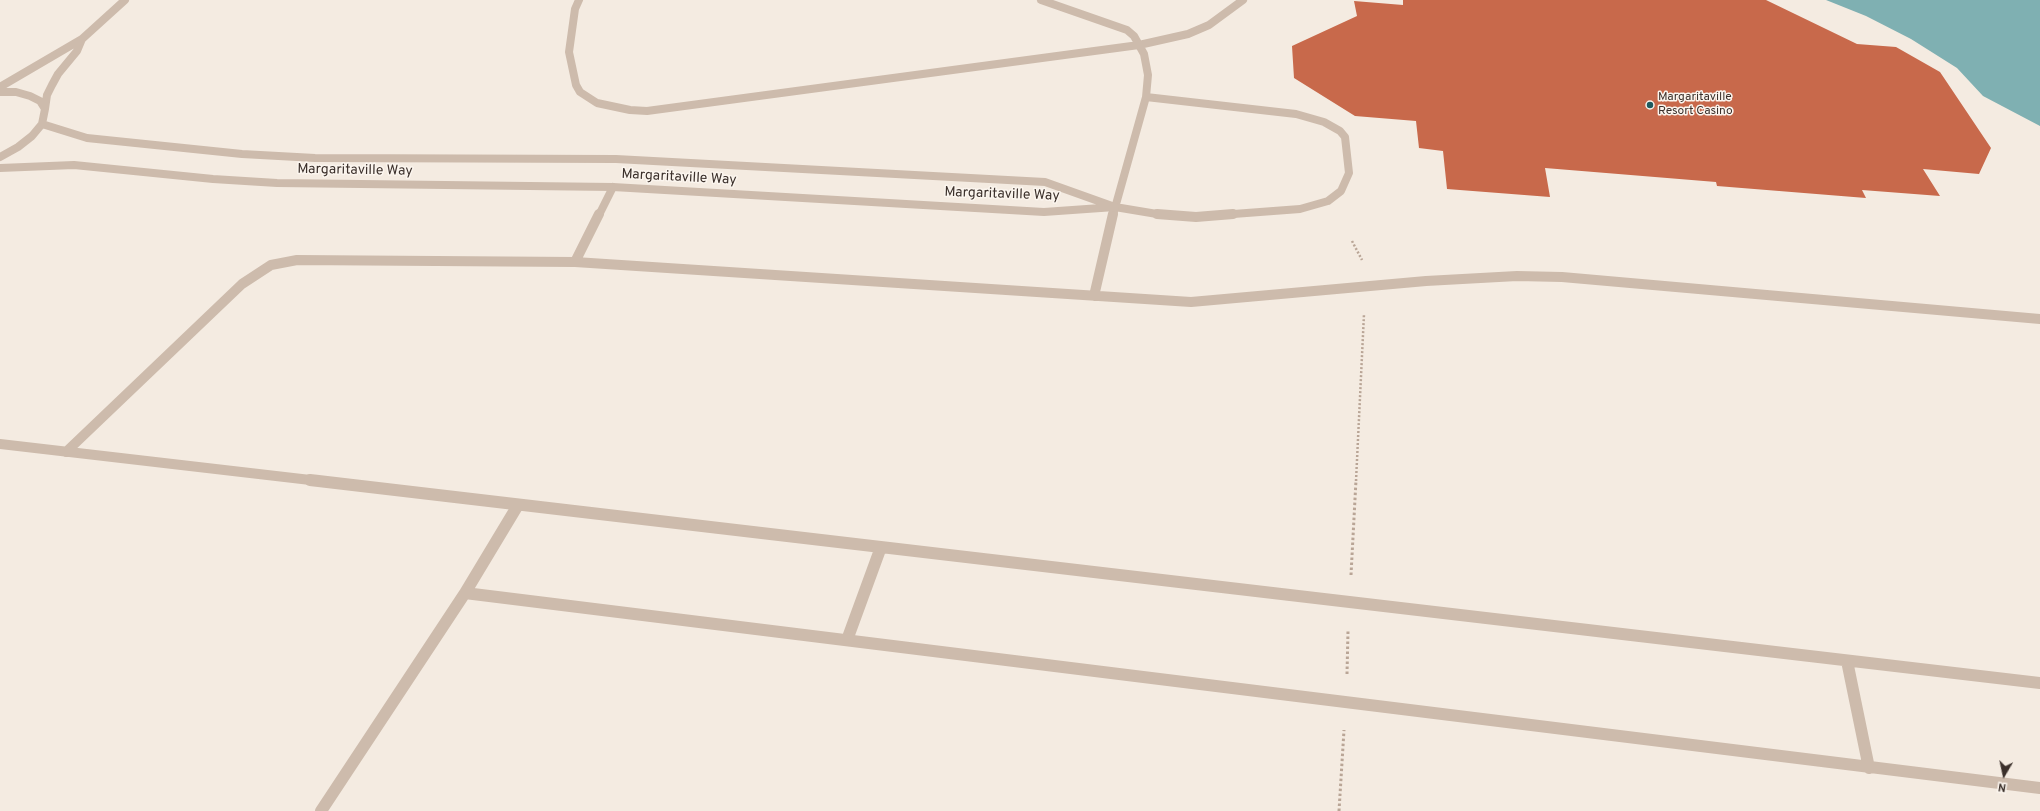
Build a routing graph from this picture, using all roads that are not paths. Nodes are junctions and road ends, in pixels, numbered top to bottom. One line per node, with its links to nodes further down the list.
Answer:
1 (125, 0): 5 (street)
2 (579, 0): 6 (street)
3 (1041, 0): 6 (street)
4 (1243, 0): 6 (street)
5 (82, 39): 7 (street); 10 (street)
6 (1139, 45): 9 (street)
7 (0, 87)
8 (0, 92): 10 (street)
9 (1146, 97): 15 (street); 15 (street)
10 (45, 109): 11 (street)
11 (42, 124): 12 (street); 15 (street, Margaritaville Way)
12 (0, 158)
13 (0, 168): 14 (street, Margaritaville Way)
14 (613, 187): 15 (street, Margaritaville Way); 16 (street)
15 (1115, 207): 17 (street)
16 (575, 262): 17 (street); 20 (street)
17 (1094, 296): 18 (street)
18 (2040, 319)
19 (0, 444): 20 (street)
20 (66, 452): 21 (street)
21 (518, 505): 22 (street); 23 (street)
22 (881, 547): 24 (street); 25 (street)
23 (465, 593): 24 (street); 29 (street)
24 (847, 640): 27 (street)
25 (1847, 661): 26 (street); 27 (street)
26 (2040, 683)
27 (1870, 768): 28 (street)
28 (2040, 788)
29 (321, 811)

